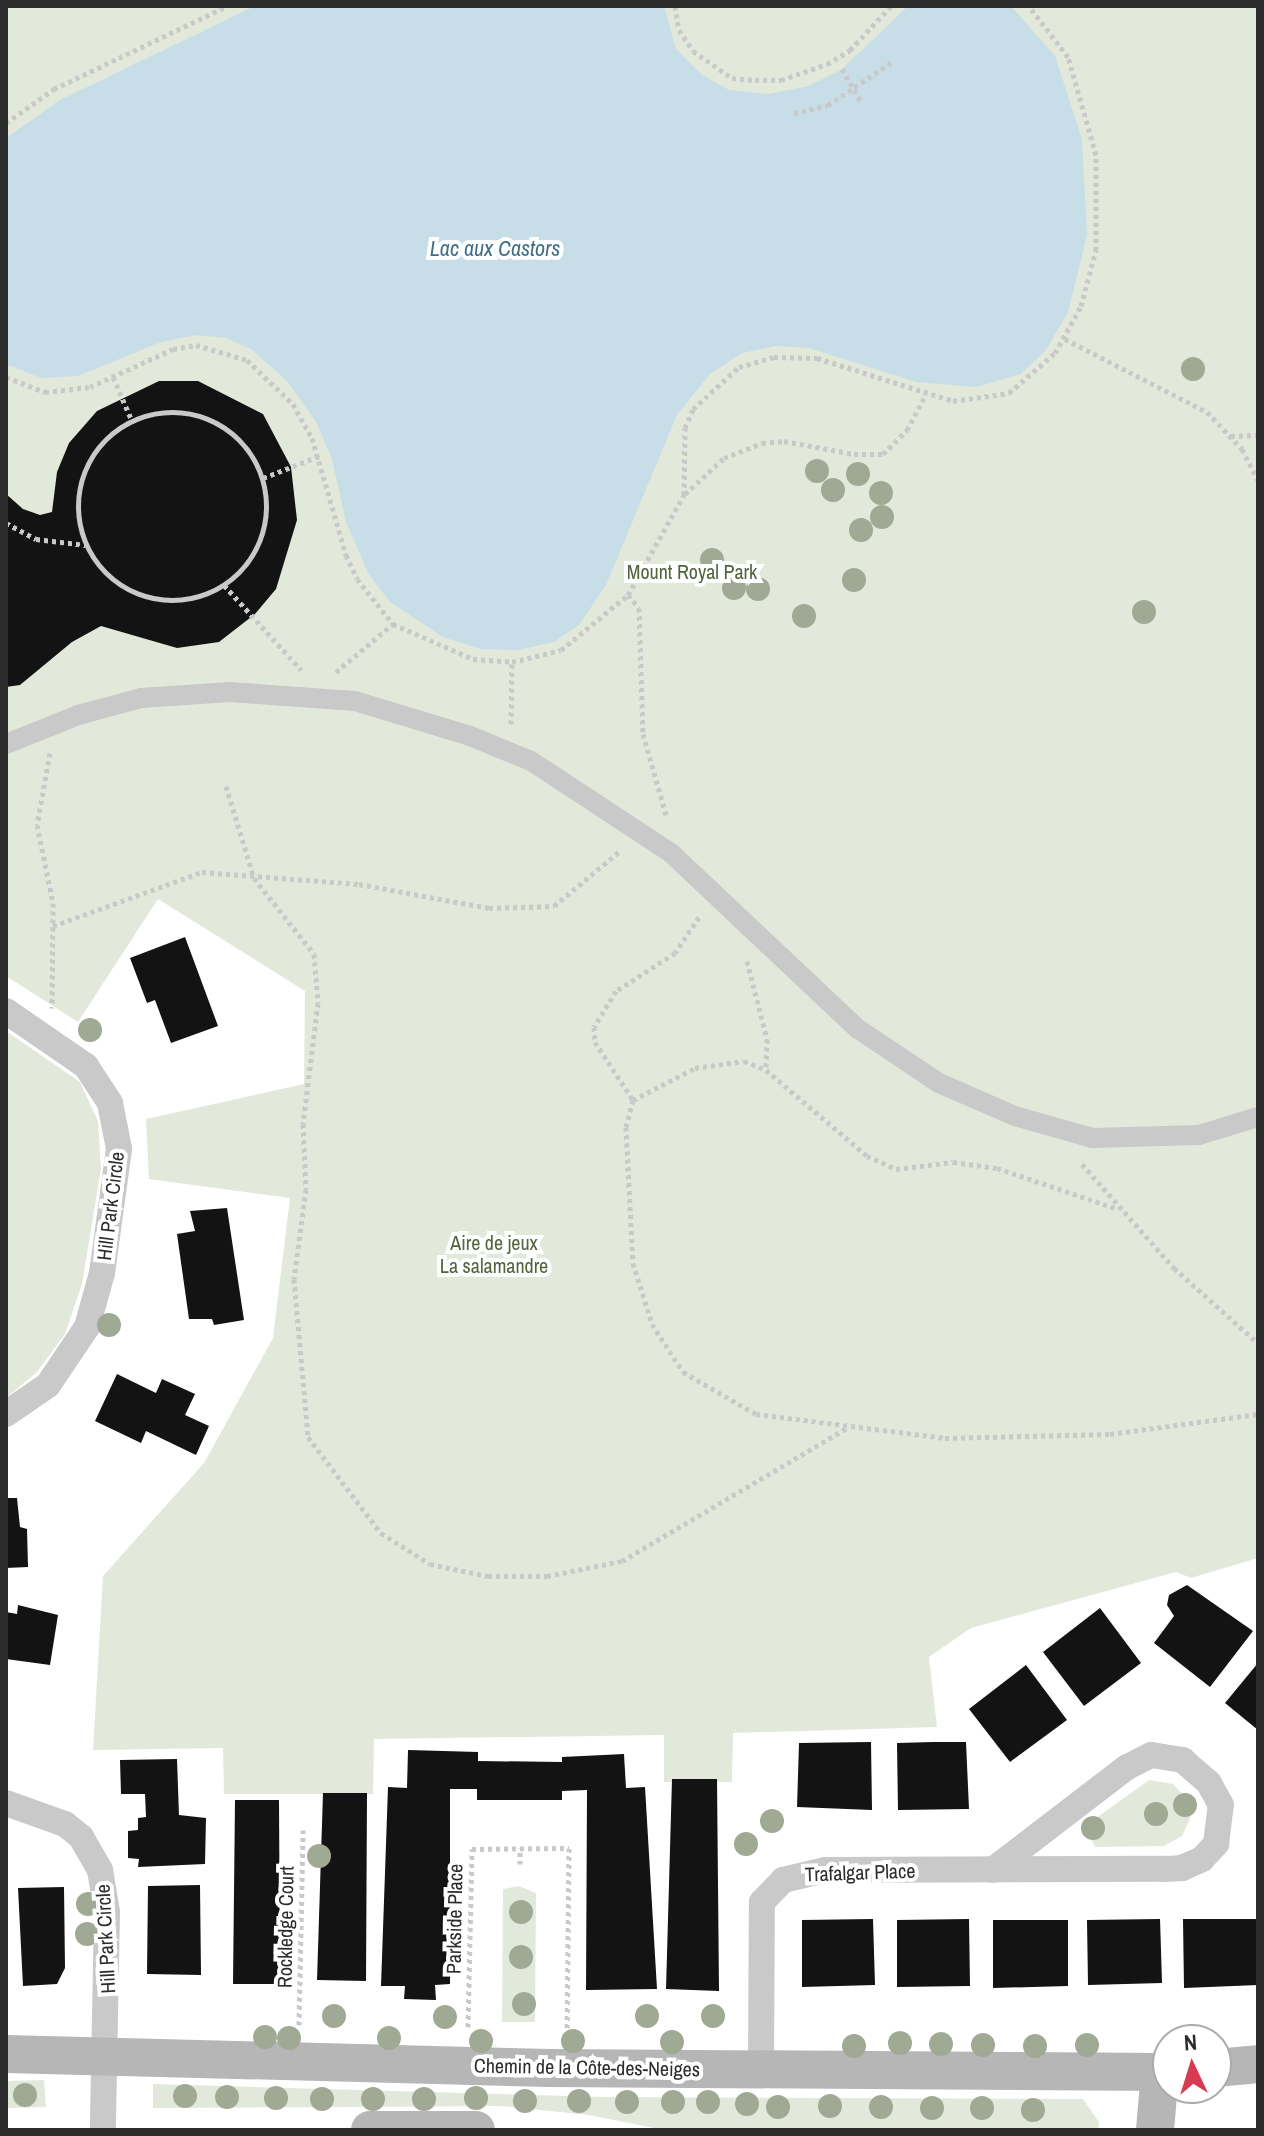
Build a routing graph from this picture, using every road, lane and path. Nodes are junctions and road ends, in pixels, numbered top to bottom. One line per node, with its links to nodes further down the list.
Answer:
1 (227, 6): 10 (path)
2 (675, 6): 3 (path)
3 (891, 6)
4 (1029, 6): 11 (path)
5 (892, 62): 7 (path)
6 (842, 69): 7 (path)
7 (854, 90): 8 (path); 9 (path)
8 (862, 103)
9 (794, 113)
10 (6, 123)
11 (1065, 339): 14 (path); 17 (path)
12 (6, 377): 13 (path)
13 (113, 377): 15 (path); 18 (path)
14 (925, 396): 21 (path); 21 (path)
15 (132, 421): 19 (path); 23 (path)
16 (1258, 435): 17 (path)
17 (1230, 436): 20 (path)
18 (319, 456): 19 (path); 26 (path)
19 (263, 478): 24 (path)
20 (1258, 480)
21 (684, 495): 25 (path)
22 (6, 523): 23 (path)
23 (86, 545): 24 (path)
24 (224, 585): 28 (path)
25 (628, 595): 27 (path); 34 (path)
26 (393, 624): 27 (path); 28 (path)
27 (512, 662): 30 (path)
28 (322, 686): 29 (street); 30 (street)
29 (52, 724): 31 (street); 38 (path)
30 (490, 743): 33 (street)
31 (6, 744)
32 (226, 786): 35 (path)
33 (643, 833): 34 (street); 35 (path)
34 (671, 853): 36 (street)
35 (254, 878): 38 (path); 49 (path)
36 (707, 885): 37 (street); 42 (path)
37 (747, 921): 41 (path); 44 (street)
38 (53, 926): 40 (path)
39 (6, 1011): 40 (street, Hill Park Circle)
40 (40, 1032): 47 (street, Hill Park Circle)
41 (766, 1070): 42 (path); 45 (path)
42 (633, 1100): 49 (path)
43 (1258, 1117): 44 (street)
44 (1070, 1134): 45 (path)
45 (1118, 1209): 46 (path)
46 (1258, 1343)
47 (6, 1414)
48 (1258, 1414): 49 (path)
49 (849, 1427)
50 (6, 1803): 59 (street, Hill Park Circle)
51 (303, 1830): 55 (path, Rockledge Court)
52 (520, 1848): 53 (path); 56 (path, Parkside Place); 57 (path, Parkside Place)
53 (520, 1864)
54 (993, 1870): 54 (street, Trafalgar Place); 62 (street, Trafalgar Place)
55 (299, 2024)
56 (468, 2027)
57 (567, 2028)
58 (6, 2054): 59 (main road, Chemin de la Côte-des-Neiges)
59 (106, 2056): 62 (main road, Chemin de la Côte-des-Neiges); 65 (street, Hill Park Circle)
60 (1258, 2064): 61 (main road)
61 (1232, 2066)
62 (761, 2070): 63 (main road, Chemin de la Côte-des-Neiges)
63 (1152, 2072)
64 (1159, 2104): 68 (main road)
65 (103, 2130)
66 (370, 2130): 67 (main road)
67 (476, 2130)
68 (1155, 2130)

